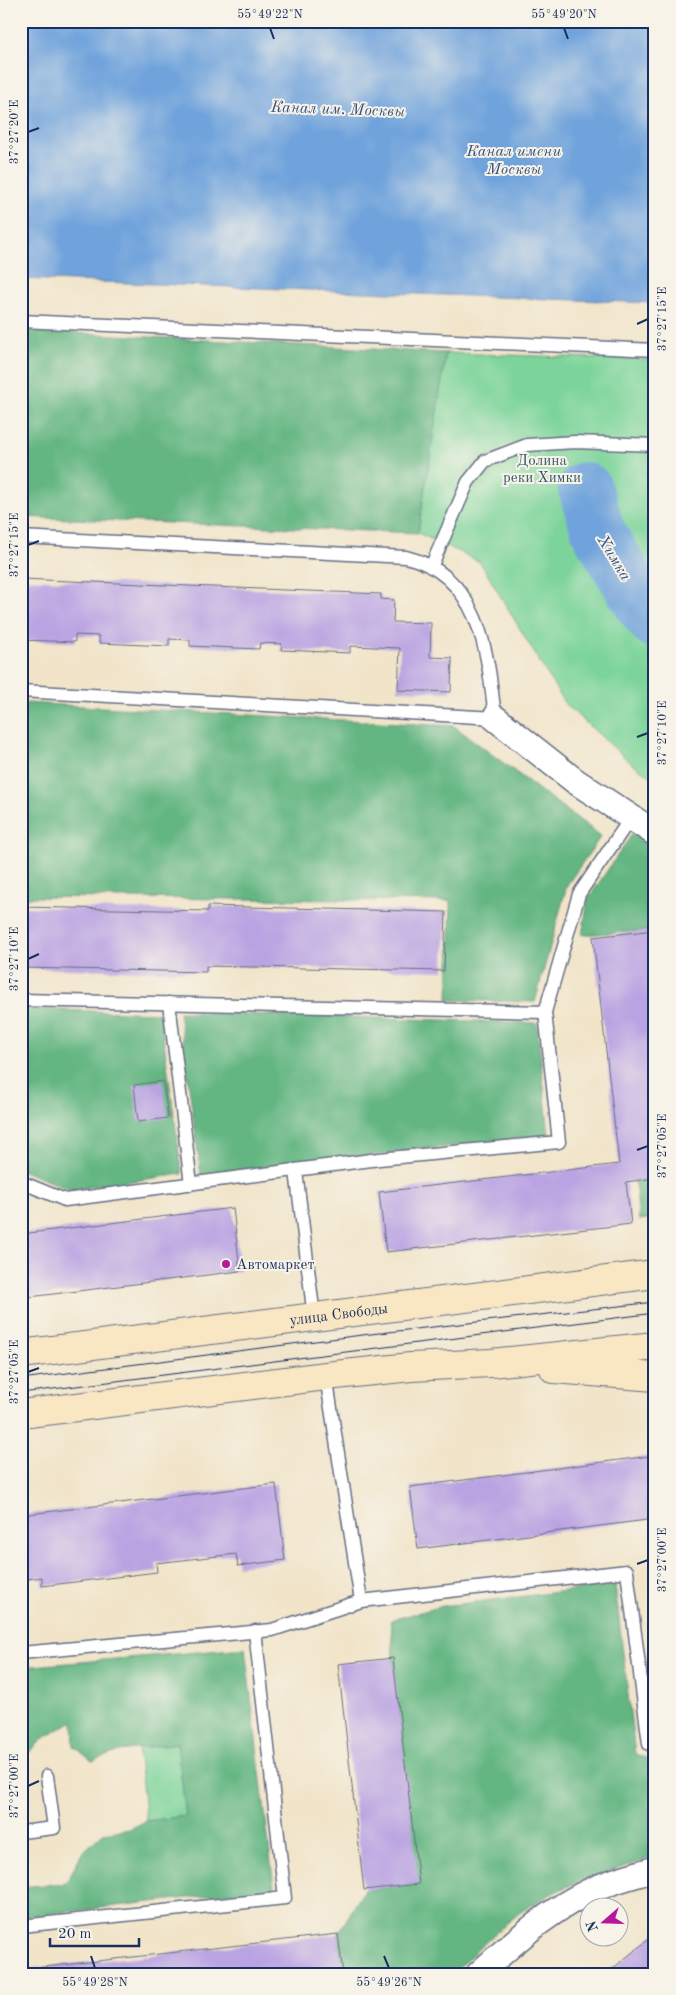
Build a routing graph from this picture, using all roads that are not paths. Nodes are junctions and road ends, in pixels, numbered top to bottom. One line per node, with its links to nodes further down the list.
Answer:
1 (21, 321): 2 (lane)
2 (655, 350)
3 (655, 446): 5 (lane)
4 (21, 538): 5 (lane)
5 (431, 567): 7 (lane)
6 (21, 691): 7 (lane)
7 (494, 718): 8 (street)
8 (630, 819): 9 (street); 12 (lane)
9 (655, 833)
10 (21, 1000): 11 (lane)
11 (169, 1003): 12 (lane); 15 (lane)
12 (545, 1012): 13 (lane)
13 (296, 1171): 15 (lane); 19 (lane)
14 (21, 1182): 15 (lane)
15 (191, 1184)
16 (655, 1261): 18 (main road)
17 (655, 1274): 18 (main road, улица Свободы)
18 (579, 1283): 19 (main road, улица Свободы)
19 (314, 1318): 21 (main road, улица Свободы)
20 (655, 1346): 22 (main road)
21 (21, 1354)
22 (491, 1363): 23 (main road); 24 (main road)
23 (326, 1376): 25 (main road); 26 (lane)
24 (655, 1377)
25 (21, 1414)
26 (362, 1601): 27 (lane); 29 (lane)
27 (255, 1631): 28 (lane); 33 (lane)
28 (21, 1653)
29 (649, 1744)
30 (47, 1776): 31 (lane)
31 (21, 1832)
32 (655, 1870): 34 (street)
33 (21, 1926)
34 (479, 1974)

